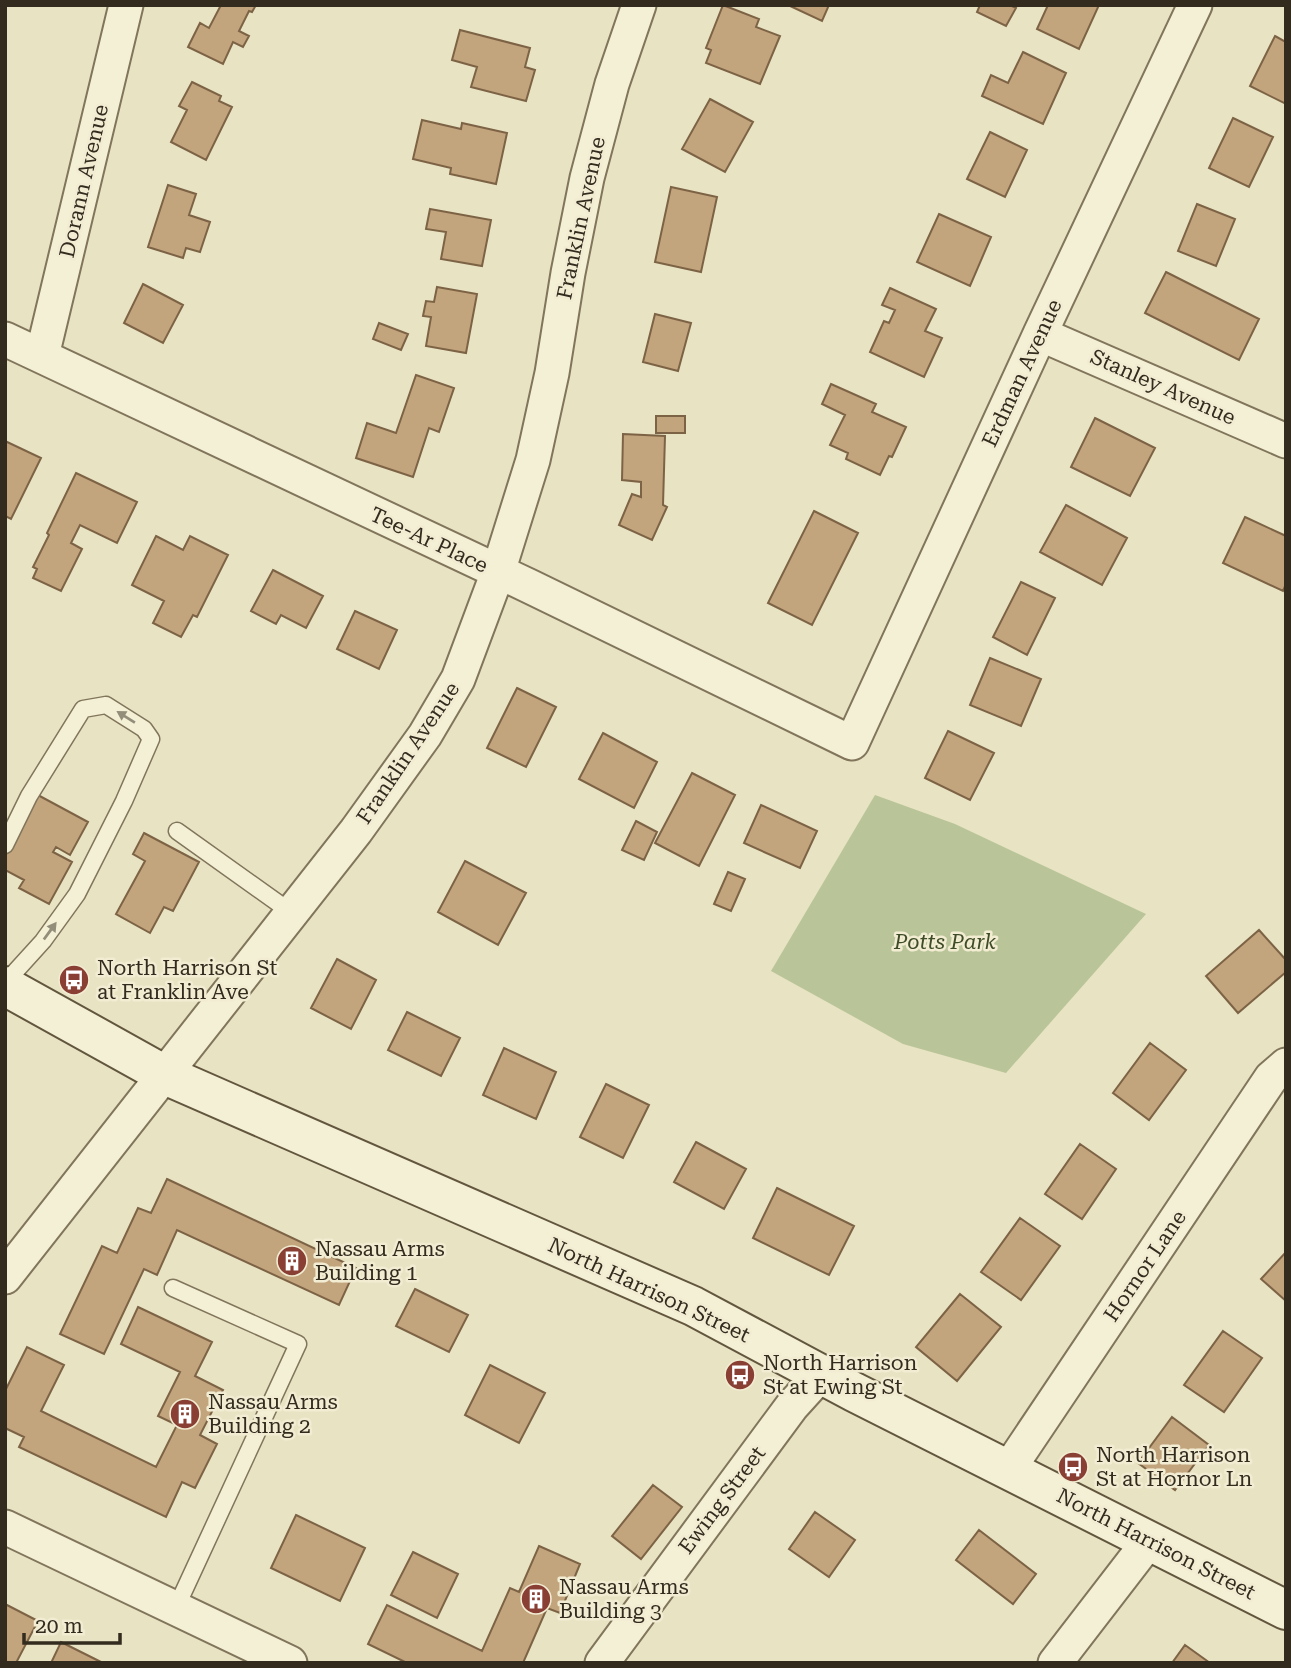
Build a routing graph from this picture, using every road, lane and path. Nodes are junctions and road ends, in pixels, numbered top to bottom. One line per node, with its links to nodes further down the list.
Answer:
1 (126, 5): 6 (street, Dorann Avenue)
2 (639, 5): 8 (street, Franklin Avenue)
3 (1195, 5): 4 (street, Erdman Avenue)
4 (1040, 334): 7 (street, Stanley Avenue); 9 (street, Erdman Avenue)
5 (5, 339): 6 (street, Tee-Ar Place)
6 (42, 356): 8 (street, Tee-Ar Place)
7 (1286, 441)
8 (498, 572): 9 (street, Tee-Ar Place); 12 (street, Franklin Avenue)
9 (852, 743)
10 (177, 831): 12 (lane)
11 (5, 845): 13 (lane, one-way to 11)
12 (292, 913): 15 (street, Franklin Avenue)
13 (5, 985): 15 (street, North Harrison Street)
14 (1286, 1065): 19 (street, Hornor Lane)
15 (165, 1075): 16 (street, Franklin Avenue); 18 (street, North Harrison Street)
16 (5, 1277)
17 (173, 1288): 22 (lane)
18 (821, 1374): 19 (street, North Harrison Street); 25 (street, Ewing Street)
19 (1008, 1470): 21 (street, North Harrison Street)
20 (5, 1527): 22 (street)
21 (1149, 1541): 23 (street, North Harrison Street); 26 (street)
22 (176, 1608): 24 (street)
23 (1286, 1610)
24 (290, 1663)
25 (602, 1663)
26 (1055, 1663)

